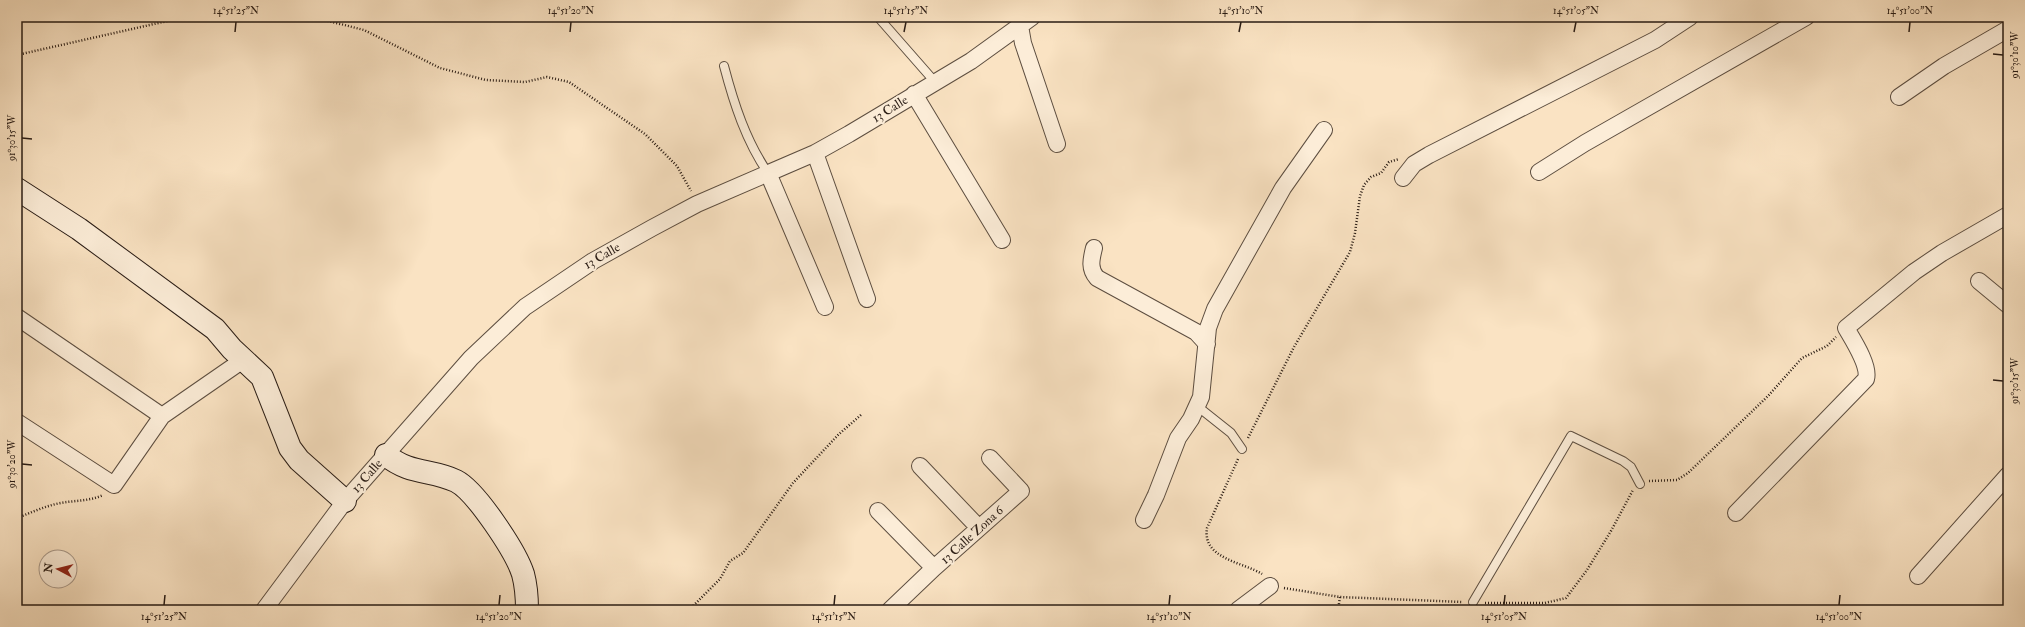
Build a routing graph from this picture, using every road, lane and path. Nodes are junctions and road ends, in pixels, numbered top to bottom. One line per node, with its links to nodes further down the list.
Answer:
1 (184, 17): 8 (path)
2 (313, 17): 20 (path)
3 (878, 17): 10 (lane)
4 (1690, 17): 18 (street)
5 (1806, 17): 16 (street)
6 (1026, 22): 10 (street, 13 Calle); 14 (street)
7 (2008, 29): 12 (street)
8 (17, 55)
9 (724, 66): 17 (lane)
10 (935, 82): 11 (street, 13 Calle)
11 (914, 94): 15 (street, 13 Calle); 22 (street)
12 (1899, 97)
13 (1324, 130): 30 (street)
14 (1057, 144)
15 (815, 152): 17 (street, 13 Calle); 25 (street)
16 (1539, 172)
17 (768, 174): 20 (street, 13 Calle); 27 (street)
18 (1404, 178): 36 (path)
19 (17, 189): 31 (street)
20 (697, 204): 37 (street, 13 Calle)
21 (2008, 215): 29 (street)
22 (1002, 240)
23 (1094, 248): 30 (street)
24 (1979, 281): 26 (street)
25 (867, 299)
26 (2008, 305)
27 (825, 307)
28 (17, 317): 34 (street)
29 (1846, 328): 41 (path); 45 (street)
30 (1207, 344): 32 (street)
31 (243, 360): 34 (street); 43 (street)
32 (1197, 406): 36 (lane); 47 (street)
33 (862, 414): 56 (path)
34 (162, 416): 42 (street)
35 (17, 422): 42 (street)
36 (1242, 449): 51 (path)
37 (386, 455): 43 (street, 13 Calle); 55 (street)
38 (990, 458): 48 (street, 13 Calle Zona 6)
39 (920, 466): 48 (street)
40 (2008, 475): 50 (street)
41 (1640, 484): 53 (path); 53 (lane)
42 (114, 485): 46 (path)
43 (346, 501): 54 (street, 13 Calle)
44 (878, 511): 49 (street)
45 (1736, 513)
46 (17, 518)
47 (1144, 520)
48 (979, 528): 49 (street, 13 Calle Zona 6)
49 (934, 568): 57 (street, 13 Calle Zona 6)
50 (1918, 576)
51 (1270, 586): 52 (path); 58 (street)
52 (1340, 596): 53 (path); 59 (path)
53 (1473, 602)
54 (264, 610)
55 (527, 610)
56 (689, 610)
57 (890, 610)
58 (1238, 610)
59 (1338, 610)

